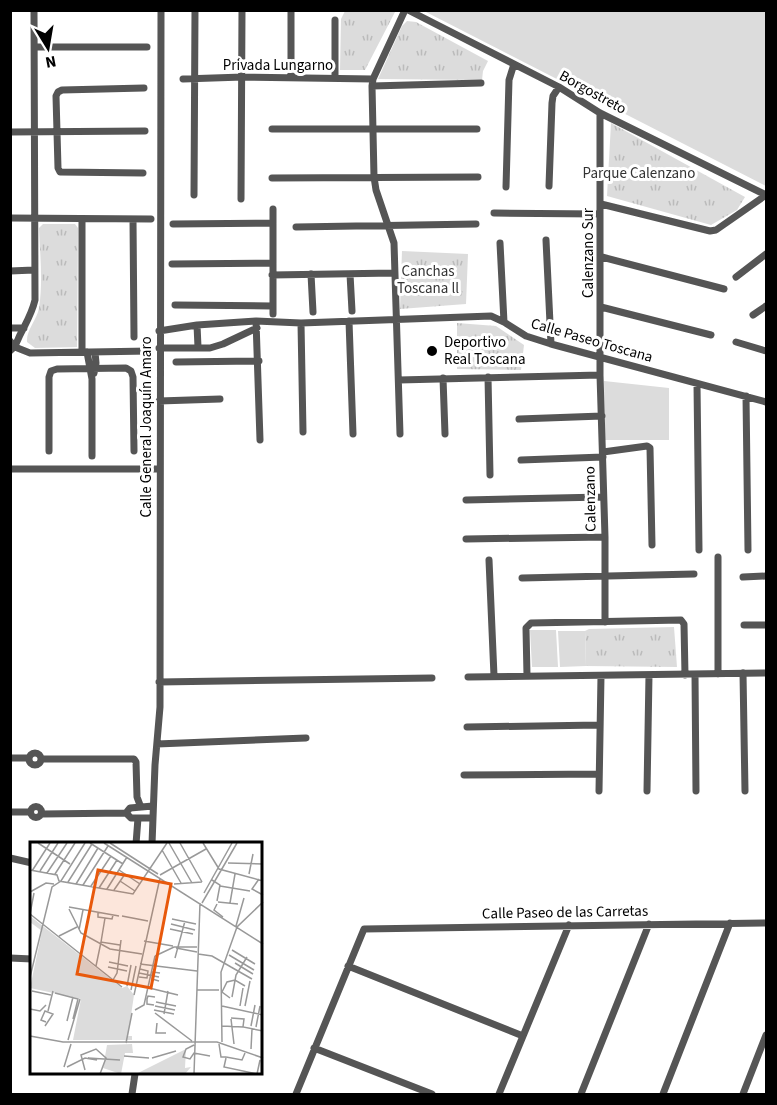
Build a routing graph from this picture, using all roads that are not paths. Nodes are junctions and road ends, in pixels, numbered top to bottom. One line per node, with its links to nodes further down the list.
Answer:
1 (34, 10): 8 (street)
2 (161, 10): 79 (street, Calle General Joaquín Amaro)
3 (195, 10): 15 (street)
4 (242, 10): 11 (street)
5 (291, 10): 12 (street)
6 (406, 10): 10 (street, Borgostreto); 16 (street)
7 (334, 20): 13 (street)
8 (35, 47): 9 (street); 27 (street)
9 (147, 47)
10 (514, 64): 18 (street, Borgostreto); 33 (street)
11 (243, 77): 12 (street, Privada Lungarno); 15 (street, Privada Lungarno); 36 (street)
12 (291, 78): 13 (street, Privada Lungarno)
13 (335, 78): 16 (street, Privada Lungarno)
14 (183, 79): 15 (street, Privada Lungarno)
15 (195, 79): 34 (street)
16 (373, 82): 17 (street, Privada Lungarno); 23 (street)
17 (481, 83)
18 (559, 87): 20 (street, Borgostreto); 32 (street)
19 (144, 88): 24 (street)
20 (600, 113): 35 (street, Borgostreto); 37 (street, Calenzano Sur)
21 (272, 129): 23 (street)
22 (477, 129): 23 (street)
23 (374, 130): 29 (street)
24 (57, 131): 25 (street); 27 (street); 28 (street)
25 (145, 131)
26 (10, 132): 27 (street)
27 (33, 132): 42 (street)
28 (143, 173)
29 (374, 177): 30 (street); 31 (street); 49 (street)
30 (478, 177)
31 (272, 178)
32 (549, 186)
33 (506, 187)
34 (194, 195)
35 (766, 195): 37 (street)
36 (241, 199)
37 (601, 204): 40 (street, Calenzano Sur)
38 (273, 209): 46 (street)
39 (494, 213): 40 (street)
40 (600, 214): 54 (street, Calenzano Sur)
41 (10, 218): 42 (street)
42 (33, 218): 43 (street); 57 (street)
43 (82, 219): 44 (street); 89 (street)
44 (133, 219): 45 (street); 81 (street)
45 (151, 219)
46 (273, 223): 47 (street); 55 (street)
47 (173, 224)
48 (476, 224): 49 (street)
49 (388, 225): 50 (street); 60 (street)
50 (296, 227)
51 (546, 240): 84 (street)
52 (500, 243): 73 (street)
53 (766, 254): 63 (street)
54 (602, 257): 64 (street); 67 (street, Calenzano Sur)
55 (273, 263): 56 (street); 62 (street)
56 (172, 264)
57 (34, 270): 58 (street); 78 (street)
58 (10, 271)
59 (350, 273): 60 (street); 61 (street); 68 (street)
60 (394, 273): 71 (street)
61 (311, 274): 62 (street); 69 (street)
62 (272, 275): 65 (street)
63 (736, 277)
64 (724, 289)
65 (176, 305)
66 (766, 306): 70 (street)
67 (602, 307): 80 (street); 90 (street, Calenzano Sur)
68 (352, 311)
69 (312, 312)
70 (753, 315)
71 (396, 319): 72 (street, Calle Paseo Toscana); 73 (street, Calle Paseo Toscana); 97 (street)
72 (349, 321): 74 (street, Calle Paseo Toscana); 106 (street)
73 (504, 322): 84 (street, Calle Paseo Toscana)
74 (301, 323): 76 (street, Calle Paseo Toscana); 105 (street)
75 (197, 325): 76 (street, Calle Paseo Toscana); 79 (street, Calle Paseo Toscana); 85 (street)
76 (256, 325): 85 (street); 91 (street)
77 (10, 328): 78 (street)
78 (23, 330): 83 (street)
79 (159, 331): 86 (street, Calle General Joaquín Amaro)
80 (711, 335)
81 (134, 337)
82 (736, 342): 88 (street)
83 (12, 344): 89 (street)
84 (551, 344): 90 (street, Calle Paseo Toscana)
85 (198, 347): 86 (street)
86 (159, 348): 101 (street, Calle General Joaquín Amaro)
87 (150, 351): 89 (street)
88 (766, 351)
89 (88, 352): 93 (street)
90 (601, 357): 94 (street, Calenzano Sur); 98 (street, Calle Paseo Toscana)
91 (259, 361): 92 (street); 109 (street)
92 (176, 362)
93 (92, 369): 110 (street); 111 (street); 113 (street)
94 (600, 375): 95 (street); 103 (street, Calenzano)
95 (488, 377): 96 (street); 117 (street)
96 (443, 378): 97 (street); 108 (street)
97 (399, 380): 107 (street)
98 (697, 384): 99 (street, Calle Paseo Toscana); 124 (street)
99 (746, 396): 102 (street, Calle Paseo Toscana); 123 (street)
100 (220, 399): 101 (street)
101 (159, 401): 116 (street, Calle General Joaquín Amaro)
102 (766, 402)
103 (602, 416): 104 (street); 112 (street, Calenzano)
104 (519, 419)
105 (303, 432)
106 (353, 434)
107 (400, 434)
108 (445, 434)
109 (260, 440)
110 (49, 451)
111 (134, 451)
112 (603, 454): 114 (street); 118 (street, Calenzano); 122 (street)
113 (92, 456)
114 (521, 460)
115 (10, 469): 116 (street)
116 (160, 469): 146 (street, Calle General Joaquín Amaro)
117 (490, 475)
118 (603, 497): 119 (street); 120 (street, Calenzano)
119 (466, 500)
120 (605, 537): 121 (street); 129 (street, Calenzano)
121 (466, 539)
122 (652, 545)
123 (748, 549)
124 (699, 550)
125 (718, 557): 137 (street)
126 (489, 561): 141 (street)
127 (694, 574): 129 (street)
128 (766, 576): 130 (street)
129 (604, 577): 131 (street); 132 (street, Calenzano)
130 (743, 577)
131 (522, 578)
132 (605, 622): 140 (street); 142 (street)
133 (744, 625): 134 (street)
134 (766, 625)
135 (766, 673): 138 (street)
136 (695, 674): 137 (street); 140 (street); 156 (street)
137 (718, 674): 138 (street)
138 (743, 674): 157 (street)
139 (649, 675): 140 (street); 143 (street); 155 (street)
140 (685, 675)
141 (494, 676): 142 (street); 144 (street)
142 (527, 676): 143 (street)
143 (601, 676): 147 (street)
144 (468, 677)
145 (432, 678): 146 (street)
146 (159, 682): 150 (street, Calle General Joaquín Amaro)
147 (599, 725): 148 (street); 152 (street)
148 (466, 727)
149 (306, 738): 150 (street)
150 (157, 744): 159 (street, Calle General Joaquín Amaro)
151 (10, 758): 158 (street)
152 (599, 774): 153 (street); 154 (street)
153 (464, 775)
154 (599, 791)
155 (647, 791)
156 (696, 791)
157 (744, 791)
158 (140, 806): 159 (street); 161 (street)
159 (153, 806): 163 (street, Calle General Joaquín Amaro)
160 (10, 812): 161 (street)
161 (126, 813): 162 (street)
162 (138, 818): 163 (street); 164 (street)
163 (152, 818): 165 (street, Calle General Joaquín Amaro)
164 (136, 842)
165 (152, 842)
166 (10, 858): 167 (street)
167 (30, 862)
168 (730, 923): 169 (street, Calle Paseo de las Carretas); 170 (street, Calle Paseo de las Carretas); 184 (street)
169 (766, 923)
170 (649, 924): 171 (street, Calle Paseo de las Carretas); 183 (street)
171 (569, 925): 174 (street, Calle Paseo de las Carretas); 176 (street)
172 (10, 958): 173 (street)
173 (30, 959)
174 (348, 966): 176 (street); 177 (street)
175 (766, 1035): 185 (street)
176 (523, 1036): 182 (street)
177 (314, 1048): 180 (street); 181 (street)
178 (135, 1075): 179 (street)
179 (132, 1095)
180 (296, 1095)
181 (432, 1095)
182 (499, 1095)
183 (580, 1095)
184 (663, 1095)
185 (743, 1095)

